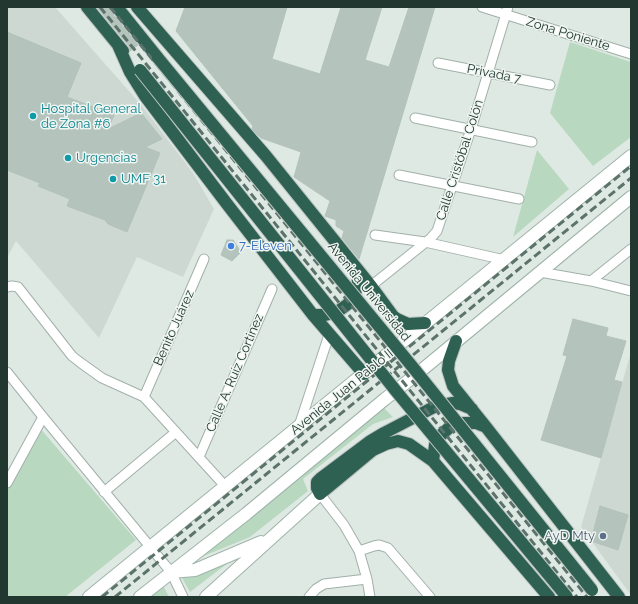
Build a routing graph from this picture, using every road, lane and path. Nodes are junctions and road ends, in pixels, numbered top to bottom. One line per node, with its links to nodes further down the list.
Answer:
1 (87, 7): 6 (highway)
2 (117, 7): 54 (highway, Avenida Universidad, bridge)
3 (137, 7): 24 (highway)
4 (482, 7): 5 (street, Zona Poniente)
5 (507, 11): 7 (street, Zona Poniente); 9 (street, Calle Cristóbal Colón)
6 (118, 45): 31 (highway); 63 (highway, bridge)
7 (631, 54)
8 (438, 63): 9 (street, Privada 7)
9 (488, 72): 10 (street, Privada 7); 12 (street, Calle Cristóbal Colón)
10 (550, 85)
11 (416, 118): 12 (street)
12 (470, 129): 13 (street); 16 (street, Calle Cristóbal Colón)
13 (532, 142)
14 (631, 156): 23 (street, Avenida Juan Pablo II)
15 (399, 175): 16 (street)
16 (452, 185): 18 (street); 20 (street, Calle Cristóbal Colón)
17 (631, 196): 25 (street)
18 (519, 199)
19 (375, 235): 20 (street)
20 (425, 242): 23 (street); 27 (street, Calle Cristóbal Colón)
21 (631, 250): 26 (street)
22 (204, 259): 37 (street, Benito Juárez)
23 (505, 260): 32 (street, Avenida Juan Pablo II)
24 (357, 270): 27 (highway); 31 (highway)
25 (540, 272): 26 (street); 34 (street)
26 (591, 281): 30 (street)
27 (371, 286): 32 (highway)
28 (7, 287): 37 (street)
29 (272, 289): 43 (street, Calle A. Ruíz Cortinez)
30 (631, 292)
31 (313, 315): 33 (highway)
32 (425, 323): 36 (street, Avenida Juan Pablo II)
33 (329, 335): 36 (highway); 41 (street)
34 (456, 341): 38 (highway); 52 (street)
35 (7, 372): 39 (street)
36 (364, 374): 41 (street, Avenida Juan Pablo II)
37 (144, 397): 42 (street)
38 (472, 409): 40 (highway); 48 (highway)
39 (43, 417): 45 (street); 47 (street)
40 (486, 427): 44 (highway); 64 (highway)
41 (298, 428): 46 (street, Avenida Juan Pablo II)
42 (176, 432): 43 (street); 47 (street)
43 (199, 457): 46 (street)
44 (433, 461): 48 (highway); 62 (highway)
45 (7, 483)
46 (225, 486): 50 (street, Avenida Juan Pablo II)
47 (104, 492): 50 (street)
48 (320, 494): 49 (street); 51 (street)
49 (270, 538): 52 (street); 58 (street)
50 (152, 547): 52 (street); 55 (street, Avenida Juan Pablo II)
51 (359, 551): 53 (street); 61 (street)
52 (170, 572): 56 (street); 57 (street)
53 (367, 579): 59 (street); 60 (street)
54 (595, 593)
55 (89, 597)
56 (140, 597)
57 (183, 597)
58 (206, 597)
59 (309, 597)
60 (370, 597)
61 (430, 597)
62 (549, 597)
63 (567, 597)
64 (618, 597)

